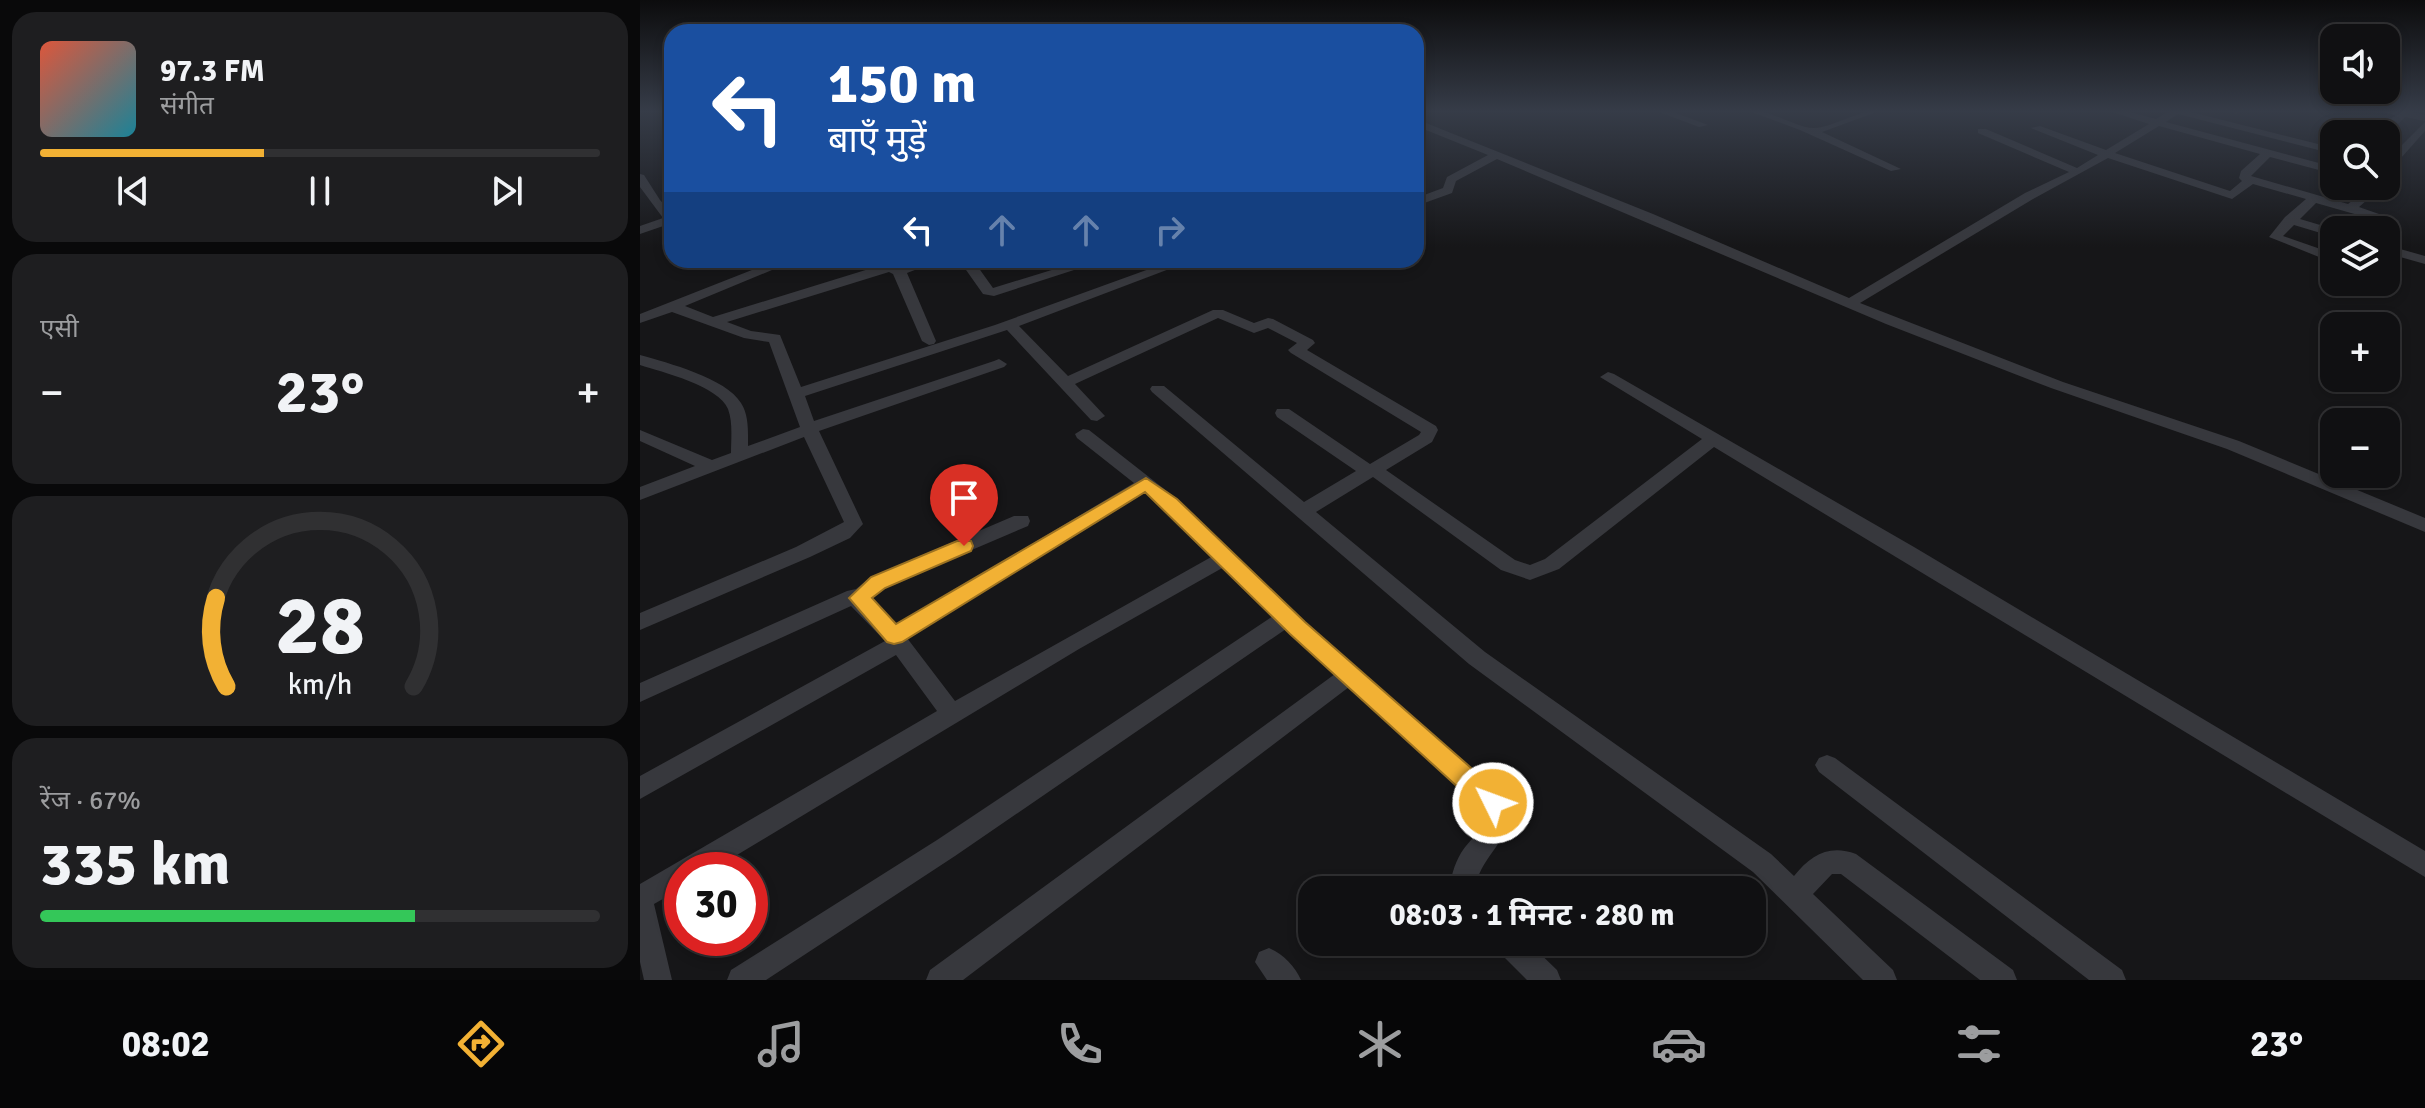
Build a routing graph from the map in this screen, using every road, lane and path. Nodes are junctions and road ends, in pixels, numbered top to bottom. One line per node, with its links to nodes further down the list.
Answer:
1 (1496, 156): 14 (street)
2 (1499, 156): 37 (street)
3 (1865, 156): 10 (street)
4 (2040, 156): 11 (street)
5 (2103, 156): 11 (street)
6 (2111, 156): 13 (street)
7 (2265, 156): 13 (street)
8 (2278, 156): 9 (street)
9 (2320, 167)
10 (1895, 169)
11 (2078, 172): 37 (street)
12 (640, 177): 18 (street)
13 (2249, 181): 15 (street)
14 (1424, 199)
15 (2313, 199): 17 (street); 20 (street)
16 (2360, 200): 17 (street)
17 (2349, 209): 19 (street)
18 (664, 211)
19 (2375, 216)
20 (2289, 220): 22 (street); 25 (street)
21 (664, 222): 23 (street)
22 (2320, 229)
23 (640, 230)
24 (2400, 253): 26 (street)
25 (2320, 254)
26 (2425, 260)
27 (764, 268): 38 (street)
28 (857, 268): 36 (street)
29 (886, 268): 36 (street)
30 (892, 268): 35 (street)
31 (908, 268): 35 (street)
32 (972, 268): 33 (street)
33 (1072, 268)
34 (1164, 268): 41 (street)
35 (898, 271): 42 (street)
36 (860, 275): 40 (street)
37 (1850, 303): 62 (street)
38 (670, 306): 39 (street); 40 (street)
39 (640, 319)
40 (714, 321): 48 (street)
41 (1009, 324): 46 (street); 48 (street)
42 (929, 341)
43 (640, 360): 55 (street)
44 (999, 364): 51 (street)
45 (1608, 377): 54 (street)
46 (1065, 383): 50 (street); 57 (street)
47 (1158, 389): 60 (street)
48 (795, 394): 51 (street)
49 (1283, 413): 57 (street)
50 (1097, 416)
51 (809, 429): 55 (street); 66 (street)
52 (1083, 434): 58 (street)
53 (640, 435): 56 (street)
54 (1713, 439): 57 (street); 74 (street)
55 (740, 455): 56 (street)
56 (710, 466): 59 (street)
57 (1370, 470): 60 (street)
58 (1146, 484): 63 (street); 67 (street)
59 (640, 494)
60 (1303, 511): 77 (street)
61 (1021, 521): 64 (street)
62 (2425, 525)
63 (1226, 557): 65 (street); 70 (street)
64 (859, 598): 67 (street); 69 (street)
65 (1287, 617): 68 (street); 81 (street)
66 (640, 622)
67 (897, 640): 70 (street); 72 (street)
68 (1350, 675): 75 (street); 82 (street)
69 (640, 693)
70 (952, 714): 73 (street)
71 (1827, 765): 86 (street)
72 (640, 788)
73 (718, 852)
74 (2425, 865)
75 (1463, 876)
76 (664, 885): 78 (street)
77 (1795, 895): 84 (street); 85 (street)
78 (640, 900): 80 (street)
79 (1523, 956): 83 (street)
80 (658, 980)
81 (741, 980)
82 (940, 980)
83 (1547, 980)
84 (1883, 980)
85 (2003, 980)
86 (2112, 980)

